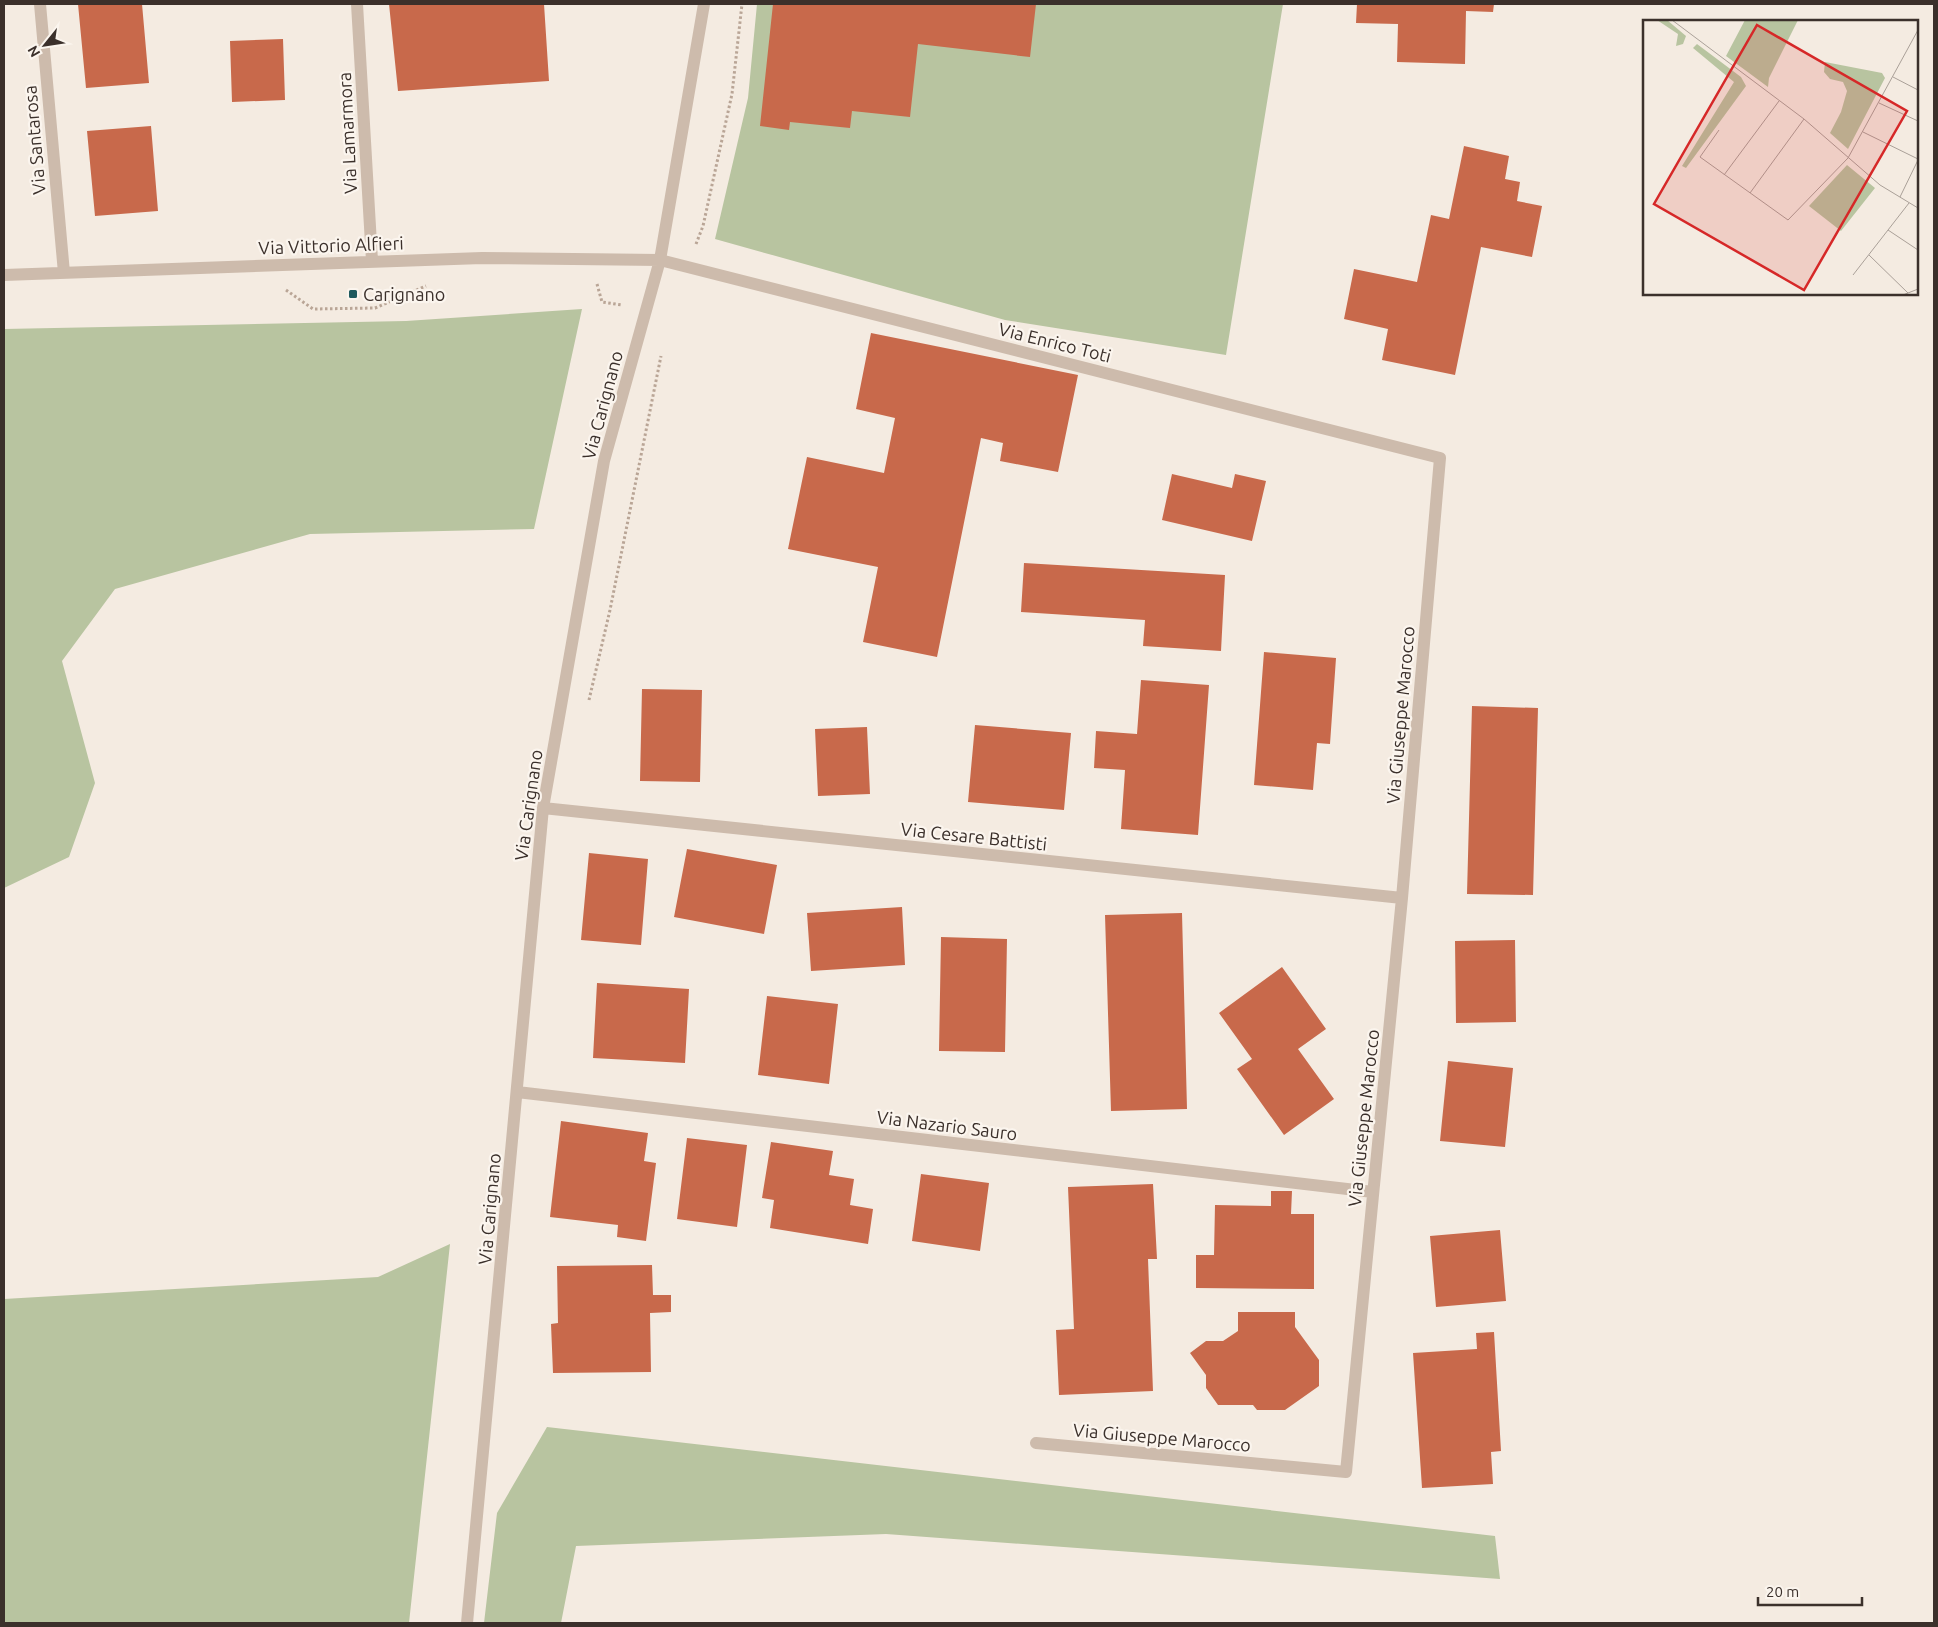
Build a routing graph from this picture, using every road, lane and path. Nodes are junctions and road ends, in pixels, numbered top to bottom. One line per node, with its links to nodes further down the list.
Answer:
1 (40, 4): 6 (street, Via Santarosa)
2 (357, 4): 5 (street, Via Lamarmora)
3 (704, 4): 4 (street, Via Carignano)
4 (660, 260): 5 (street, Via Vittorio Alfieri); 11 (street, Via Carignano); 12 (street, Via Enrico Toti)
5 (372, 261): 6 (street, Via Vittorio Alfieri)
6 (64, 274): 7 (street, Via Vittorio Alfieri)
7 (4, 275)
8 (587, 284): 11 (path)
9 (435, 286): 10 (path)
10 (283, 289)
11 (647, 308): 13 (street, Via Carignano)
12 (1440, 458): 14 (street, Via Giuseppe Marocco)
13 (543, 808): 14 (street, Via Cesare Battisti); 15 (street, Via Carignano)
14 (1402, 898): 16 (street, Via Giuseppe Marocco)
15 (517, 1092): 16 (street, Via Nazario Sauro); 18 (street, Via Carignano)
16 (1373, 1192): 17 (street, Via Giuseppe Marocco)
17 (1036, 1442)
18 (467, 1623)

